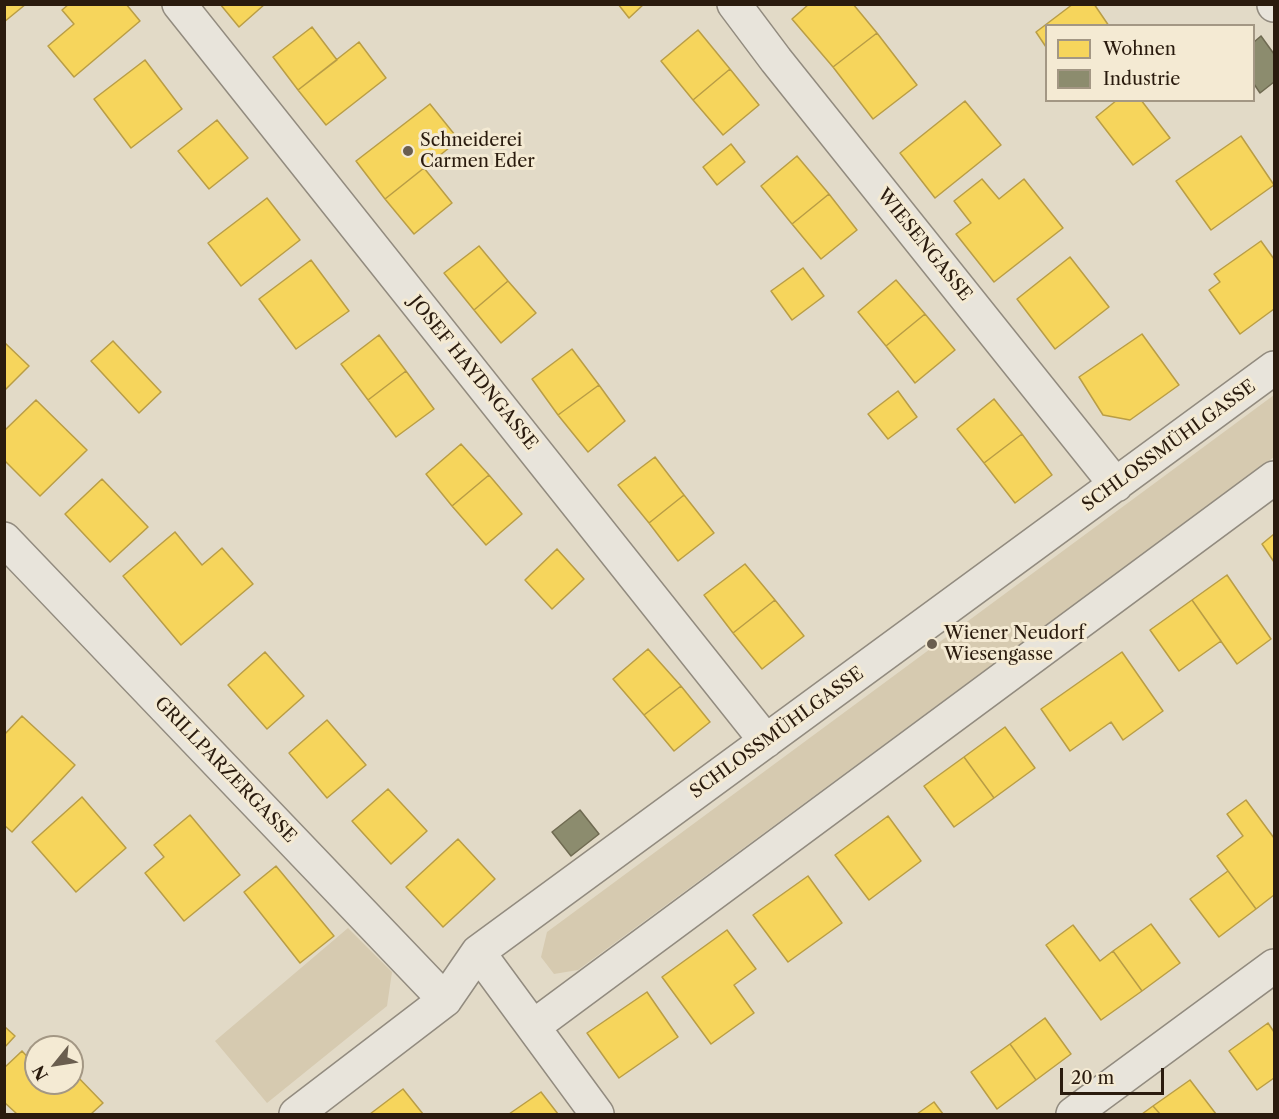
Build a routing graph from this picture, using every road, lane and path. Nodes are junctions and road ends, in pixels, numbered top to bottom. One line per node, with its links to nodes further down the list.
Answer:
1 (179, 4): 7 (street, JOSEF HAYDNGASSE)
2 (734, 4): 5 (street, WIESENGASSE)
3 (1275, 369): 5 (street, SCHLOSSMÜHLGASSE)
4 (1275, 478): 11 (street)
5 (1116, 485): 7 (street, SCHLOSSMÜHLGASSE)
6 (4, 539): 10 (street, GRILLPARZERGASSE)
7 (766, 741): 8 (street, SCHLOSSMÜHLGASSE)
8 (478, 952): 10 (street, SCHLOSSMÜHLGASSE); 11 (street)
9 (1275, 966): 14 (street)
10 (445, 1000): 12 (street, SCHLOSSMÜHLGASSE)
11 (534, 1026): 13 (street)
12 (296, 1114)
13 (597, 1114)
14 (1073, 1114)

